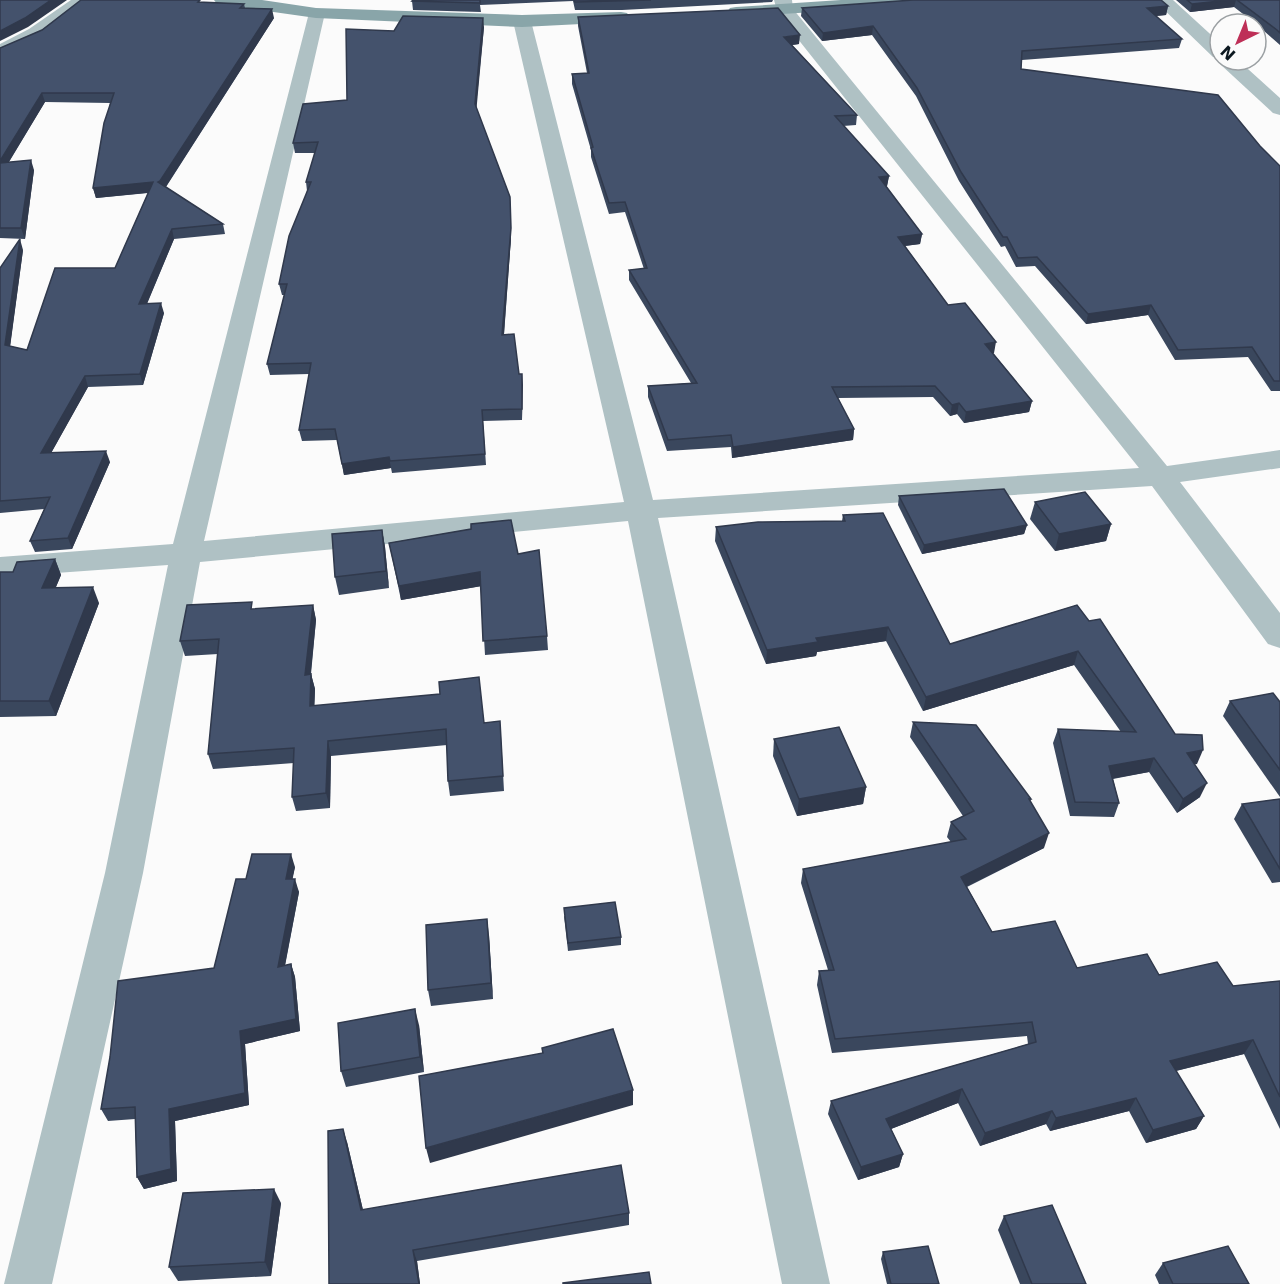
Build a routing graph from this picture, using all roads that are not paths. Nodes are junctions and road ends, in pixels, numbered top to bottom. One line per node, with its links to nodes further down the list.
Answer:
1 (83, 0): 11 (street)
2 (223, 0): 6 (main road)
3 (926, 0): 5 (main road)
4 (1163, 0): 10 (street)
5 (784, 5): 7 (main road); 15 (street)
6 (316, 13): 9 (main road); 17 (street)
7 (712, 13)
8 (641, 16): 9 (main road)
9 (522, 21): 16 (street)
10 (1208, 42)
11 (0, 51)
12 (1240, 72): 13 (street)
13 (1280, 109)
14 (1280, 459): 15 (street)
15 (1160, 476): 16 (street); 19 (street)
16 (641, 510): 17 (street); 21 (street)
17 (186, 553): 18 (street); 20 (street)
18 (0, 567)
19 (1280, 636)
20 (28, 1284)
21 (806, 1284)

